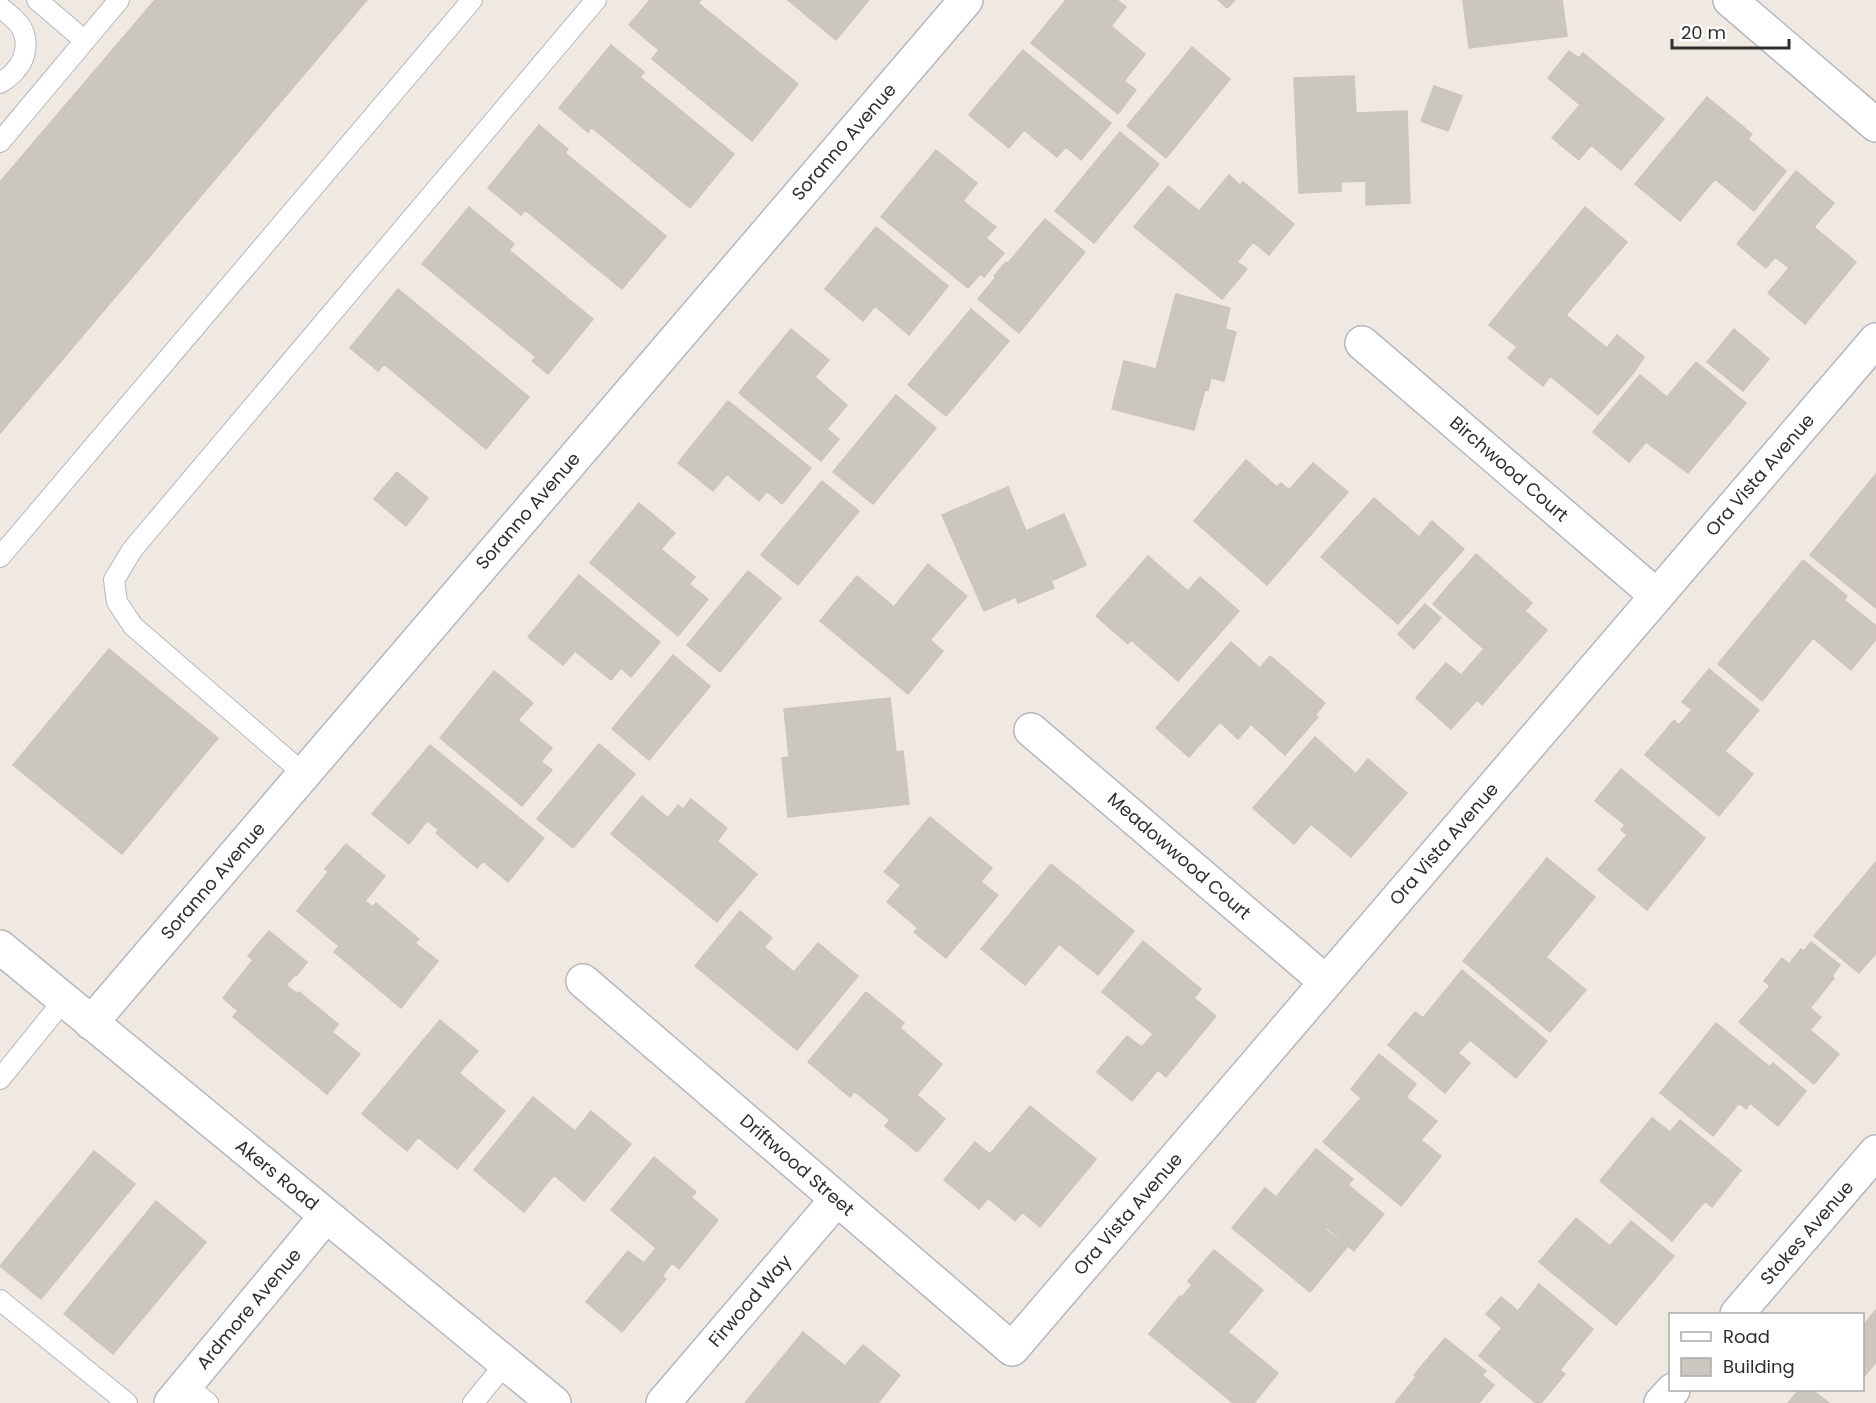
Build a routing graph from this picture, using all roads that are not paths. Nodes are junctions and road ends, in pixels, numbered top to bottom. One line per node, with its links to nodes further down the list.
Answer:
1 (37, 0): 8 (lane)
2 (119, 0): 8 (lane)
3 (472, 0): 14 (lane)
4 (596, 0): 17 (lane)
5 (966, 0): 17 (street, Soranno Avenue)
6 (1730, 0): 10 (street)
7 (0, 7): 9 (lane)
8 (85, 41): 11 (lane)
9 (0, 83)
10 (1876, 125)
11 (0, 142)
12 (1876, 340): 15 (street, Ora Vista Avenue)
13 (1362, 343): 15 (street, Birchwood Court)
14 (0, 557)
15 (1657, 596): 20 (street, Ora Vista Avenue)
16 (1031, 730): 20 (street, Meadowwood Court)
17 (304, 774): 22 (street, Soranno Avenue)
18 (0, 947): 21 (street, Akers Road)
19 (583, 981): 25 (street, Driftwood Street)
20 (1326, 982): 29 (street, Ora Vista Avenue)
21 (64, 1000): 22 (street, Akers Road); 23 (lane)
22 (91, 1023): 26 (street, Akers Road)
23 (0, 1079)
24 (1876, 1152): 28 (street, Stokes Avenue)
25 (837, 1199): 29 (street, Driftwood Street); 36 (street, Firwood Way)
26 (326, 1216): 30 (street, Akers Road); 32 (street, Ardmore Avenue)
27 (0, 1300): 33 (lane)
28 (1738, 1313)
29 (1012, 1349)
30 (506, 1364): 34 (lane); 35 (street, Akers Road)
31 (1671, 1391): 37 (street)
32 (188, 1397)
33 (128, 1403)
34 (473, 1403)
35 (554, 1403)
36 (663, 1403)
37 (1661, 1403)

